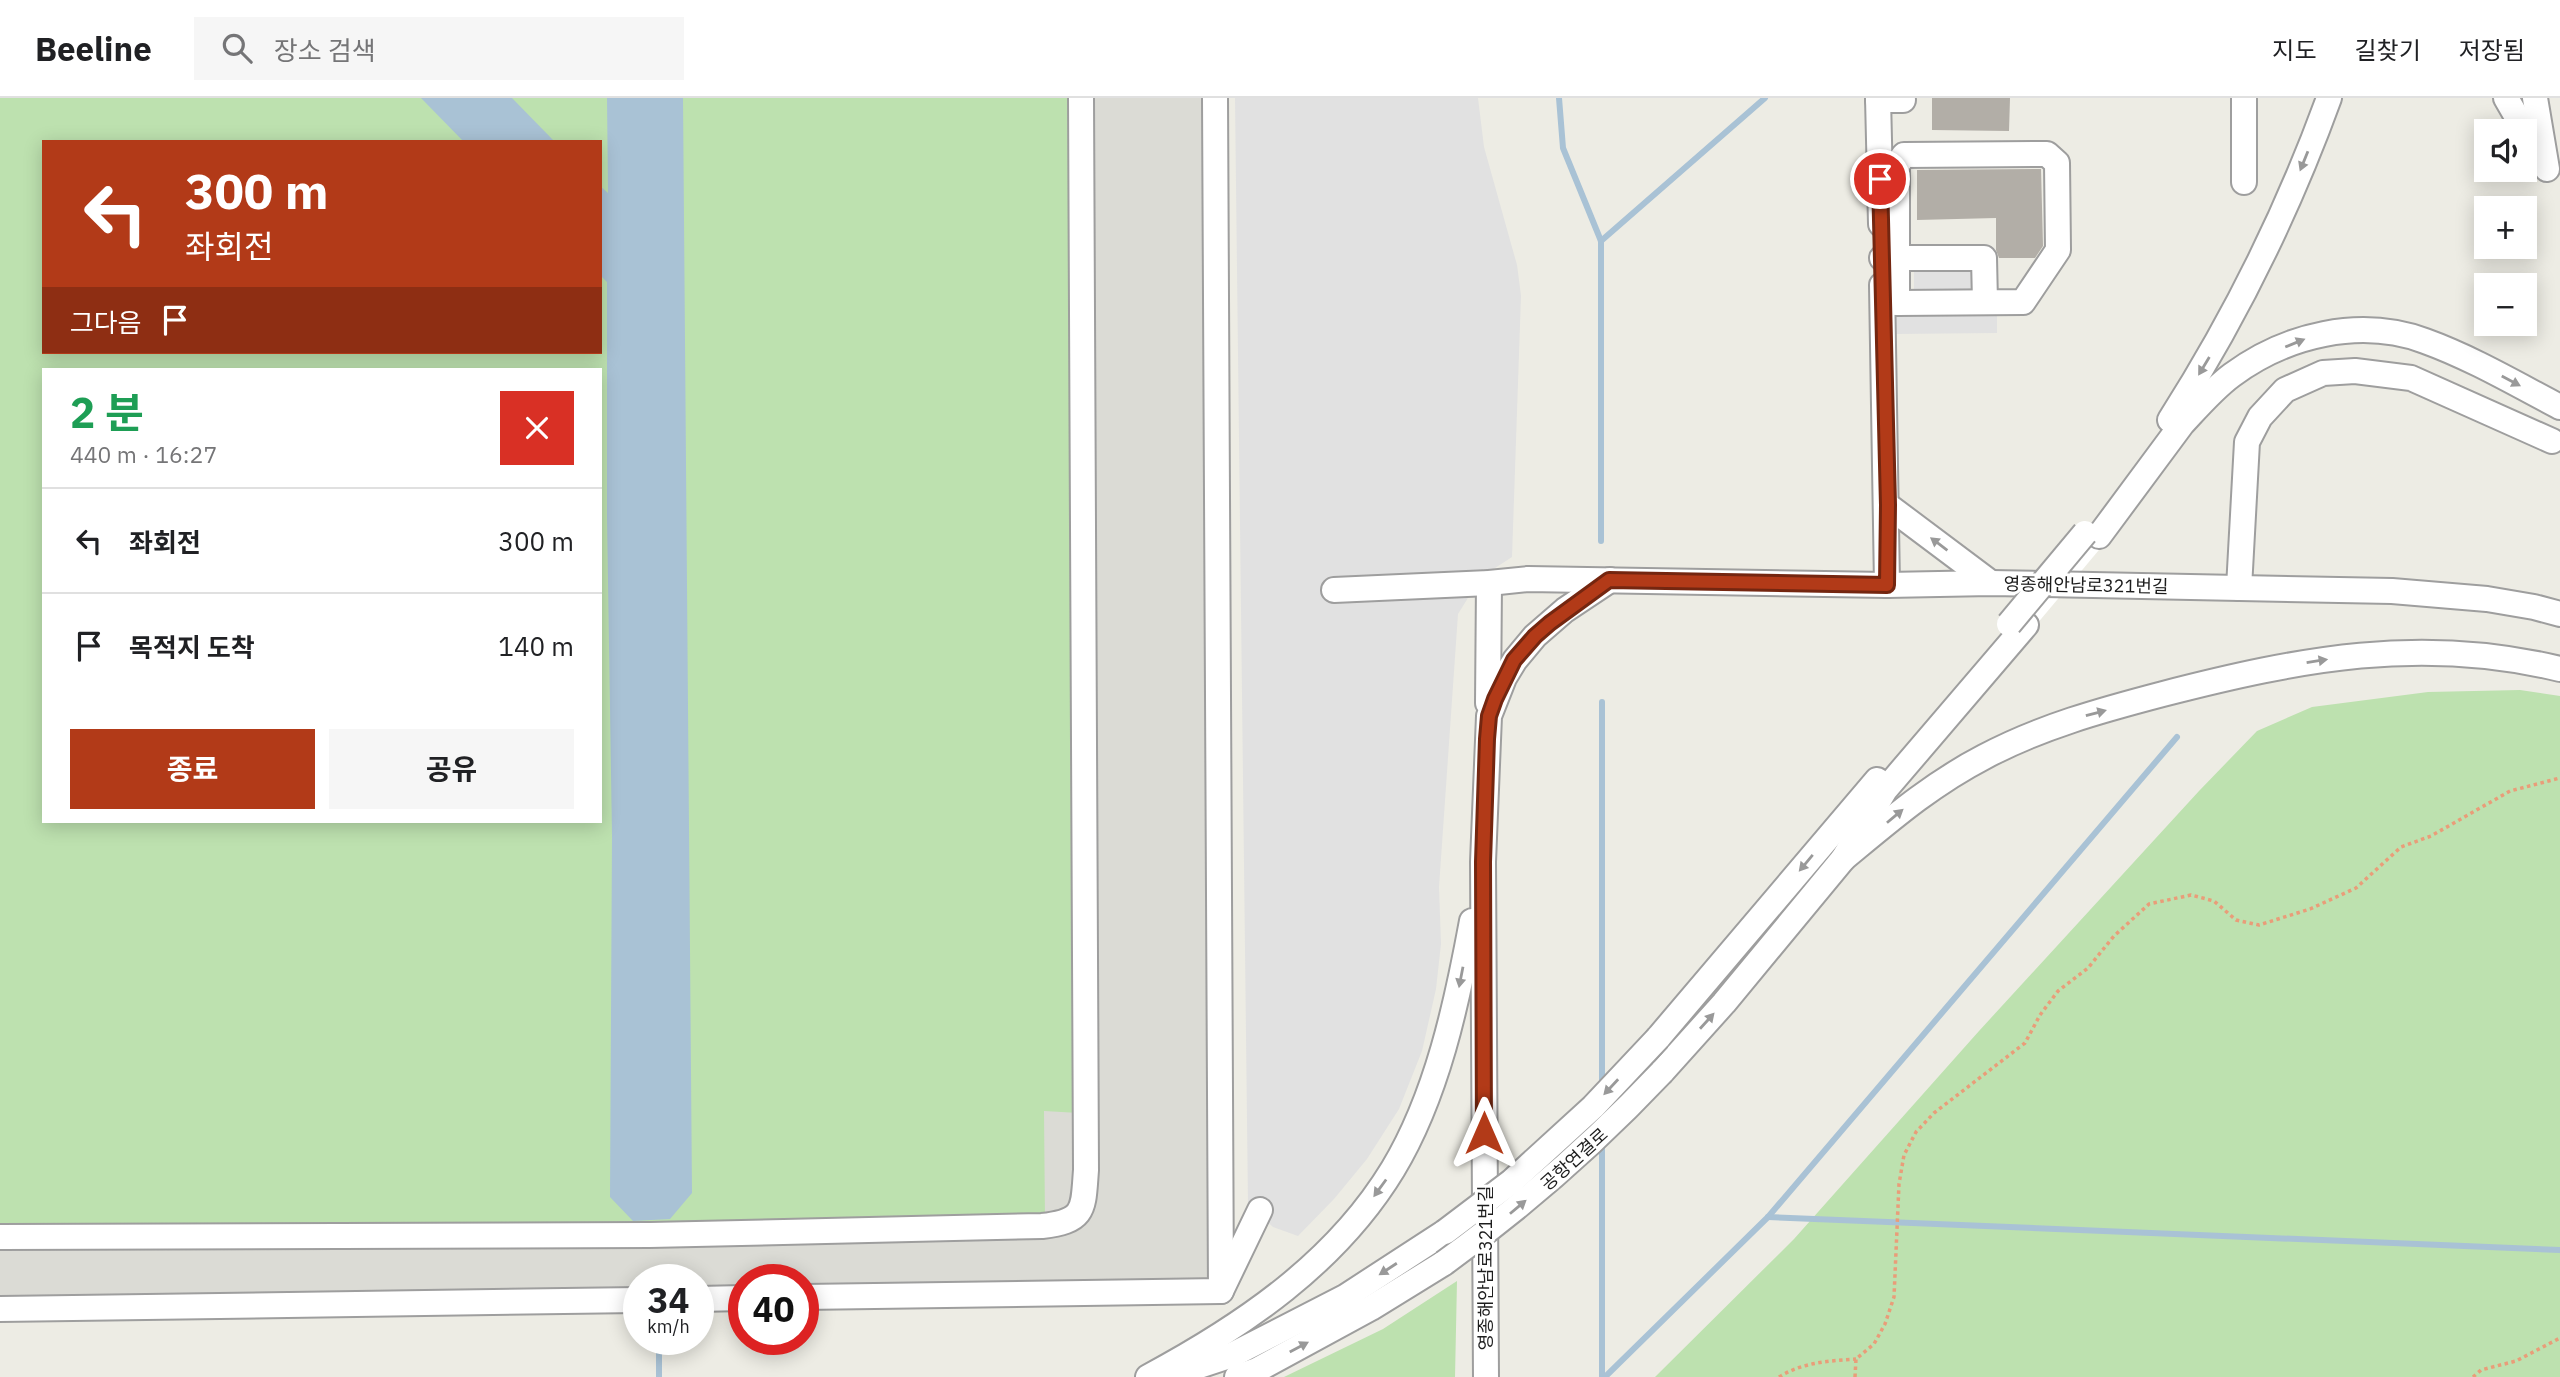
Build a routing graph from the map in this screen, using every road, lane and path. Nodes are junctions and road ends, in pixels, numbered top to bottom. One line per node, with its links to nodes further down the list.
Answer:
1 (1080, 98): 34 (street)
2 (1214, 98): 35 (street)
3 (2244, 98): 12 (street)
4 (2329, 98): 19 (street, one-way to 19)
5 (2506, 98): 9 (street)
6 (2535, 98): 11 (street)
7 (1878, 99): 8 (street); 13 (street)
8 (1903, 100)
9 (2518, 119)
10 (2537, 152): 11 (street)
11 (2553, 179)
12 (2244, 182)
13 (1889, 258): 14 (street); 15 (street); 15 (street)
14 (1890, 302): 15 (street); 18 (street)
15 (1985, 302)
16 (2560, 407): 19 (street, one-way to 16)
17 (2552, 441): 24 (street)
18 (1888, 505): 22 (street, one-way to 18); 23 (street)
19 (2092, 534): 27 (street)
20 (1609, 580): 21 (street, 영종해안남로321번길); 23 (street, 영종해안남로321번길); 29 (street, 영종해안남로321번길)
21 (1489, 583): 25 (street, 영종해안남로321번길); 29 (street)
22 (1991, 583): 23 (street, 영종해안남로321번길); 24 (street, 영종해안남로321번길)
23 (1887, 585)
24 (2239, 588): 26 (street, 영종해안남로321번길)
25 (1334, 590)
26 (2560, 614)
27 (2017, 625): 31 (street); 42 (street, 공항연결로, one-way to 42, bridge)
28 (2560, 668): 31 (street, one-way to 28)
29 (1487, 739): 32 (street, 영종해안남로321번길)
30 (2560, 778): 40 (path)
31 (1843, 859): 43 (street, 공항연결로, one-way to 31, bridge)
32 (1483, 862): 41 (street, one-way to 41); 44 (street, 영종해안남로321번길)
33 (1260, 1210): 35 (street)
34 (0, 1237)
35 (1221, 1291): 36 (street)
36 (819, 1297)
37 (623, 1300): 38 (street)
38 (0, 1309)
39 (2560, 1338): 47 (path)
40 (1856, 1359): 45 (path); 46 (path)
41 (1148, 1377)
42 (1166, 1377)
43 (1237, 1377)
44 (1486, 1377)
45 (1779, 1377)
46 (1855, 1377)
47 (2473, 1377)

